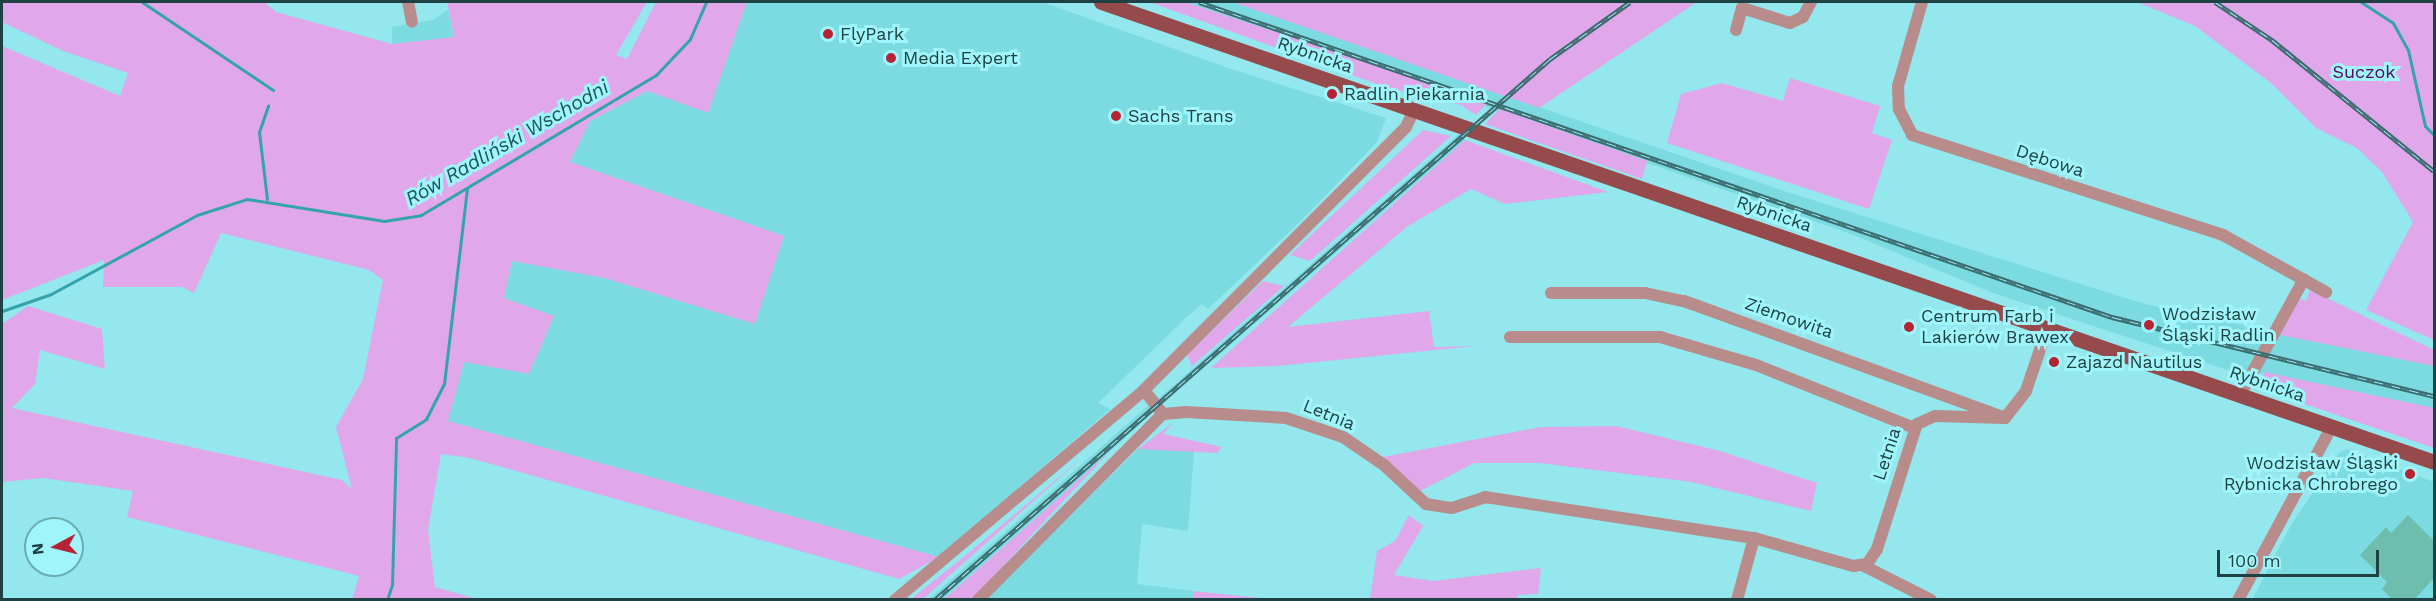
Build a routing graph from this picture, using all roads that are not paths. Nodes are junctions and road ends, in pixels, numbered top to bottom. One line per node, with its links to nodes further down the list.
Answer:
1 (408, 2): 5 (street)
2 (1101, 2): 7 (main road, Rybnicka)
3 (1811, 2): 6 (street)
4 (1922, 2): 8 (street, Dębowa)
5 (412, 22)
6 (1736, 30)
7 (1414, 110): 11 (main road, Rybnicka); 13 (street)
8 (2304, 279): 9 (street, Dębowa); 14 (street)
9 (2326, 292)
10 (1551, 293): 16 (street, Ziemowita)
11 (2047, 329): 14 (main road, Rybnicka); 16 (street)
12 (1510, 337): 18 (street)
13 (1144, 390): 15 (street); 22 (street)
14 (2240, 395): 17 (main road, Rybnicka)
15 (1163, 414): 20 (street, Letnia); 23 (street)
16 (2005, 418): 18 (street, Letnia)
17 (2332, 426): 19 (main road, Rybnicka); 26 (street)
18 (1914, 428): 21 (street, Letnia)
19 (2434, 462)
20 (1754, 538): 21 (street, Letnia); 24 (street)
21 (1864, 566): 25 (street)
22 (895, 600)
23 (978, 600)
24 (1737, 600)
25 (1931, 600)
26 (2238, 600)

